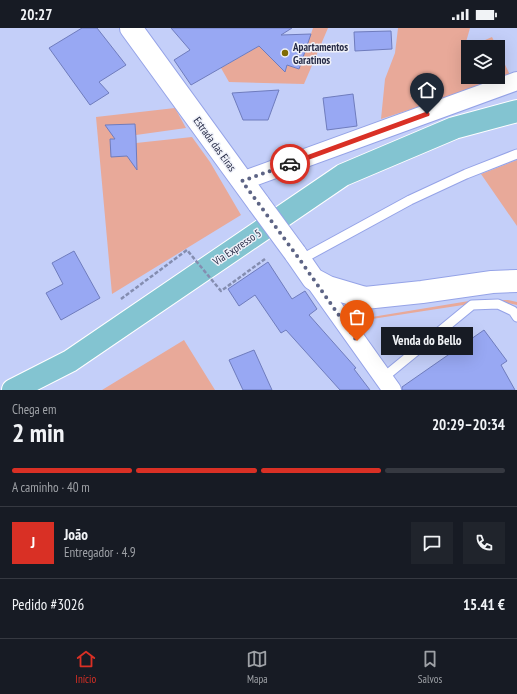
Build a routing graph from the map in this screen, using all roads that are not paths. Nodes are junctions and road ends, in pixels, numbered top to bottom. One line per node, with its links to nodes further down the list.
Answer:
1 (131, 28): 5 (street, Estrada das Eiras)
2 (517, 81): 5 (street)
3 (517, 111): 11 (main road, Via Expresso 5)
4 (517, 154): 6 (lane)
5 (242, 181): 6 (street, Estrada das Eiras, bridge)
6 (298, 256): 7 (street, Estrada das Eiras)
7 (313, 279): 8 (street, Estrada das Eiras); 10 (street, Estrada das Eiras)
8 (517, 281)
9 (517, 317): 10 (lane)
10 (388, 384)
11 (13, 390)

